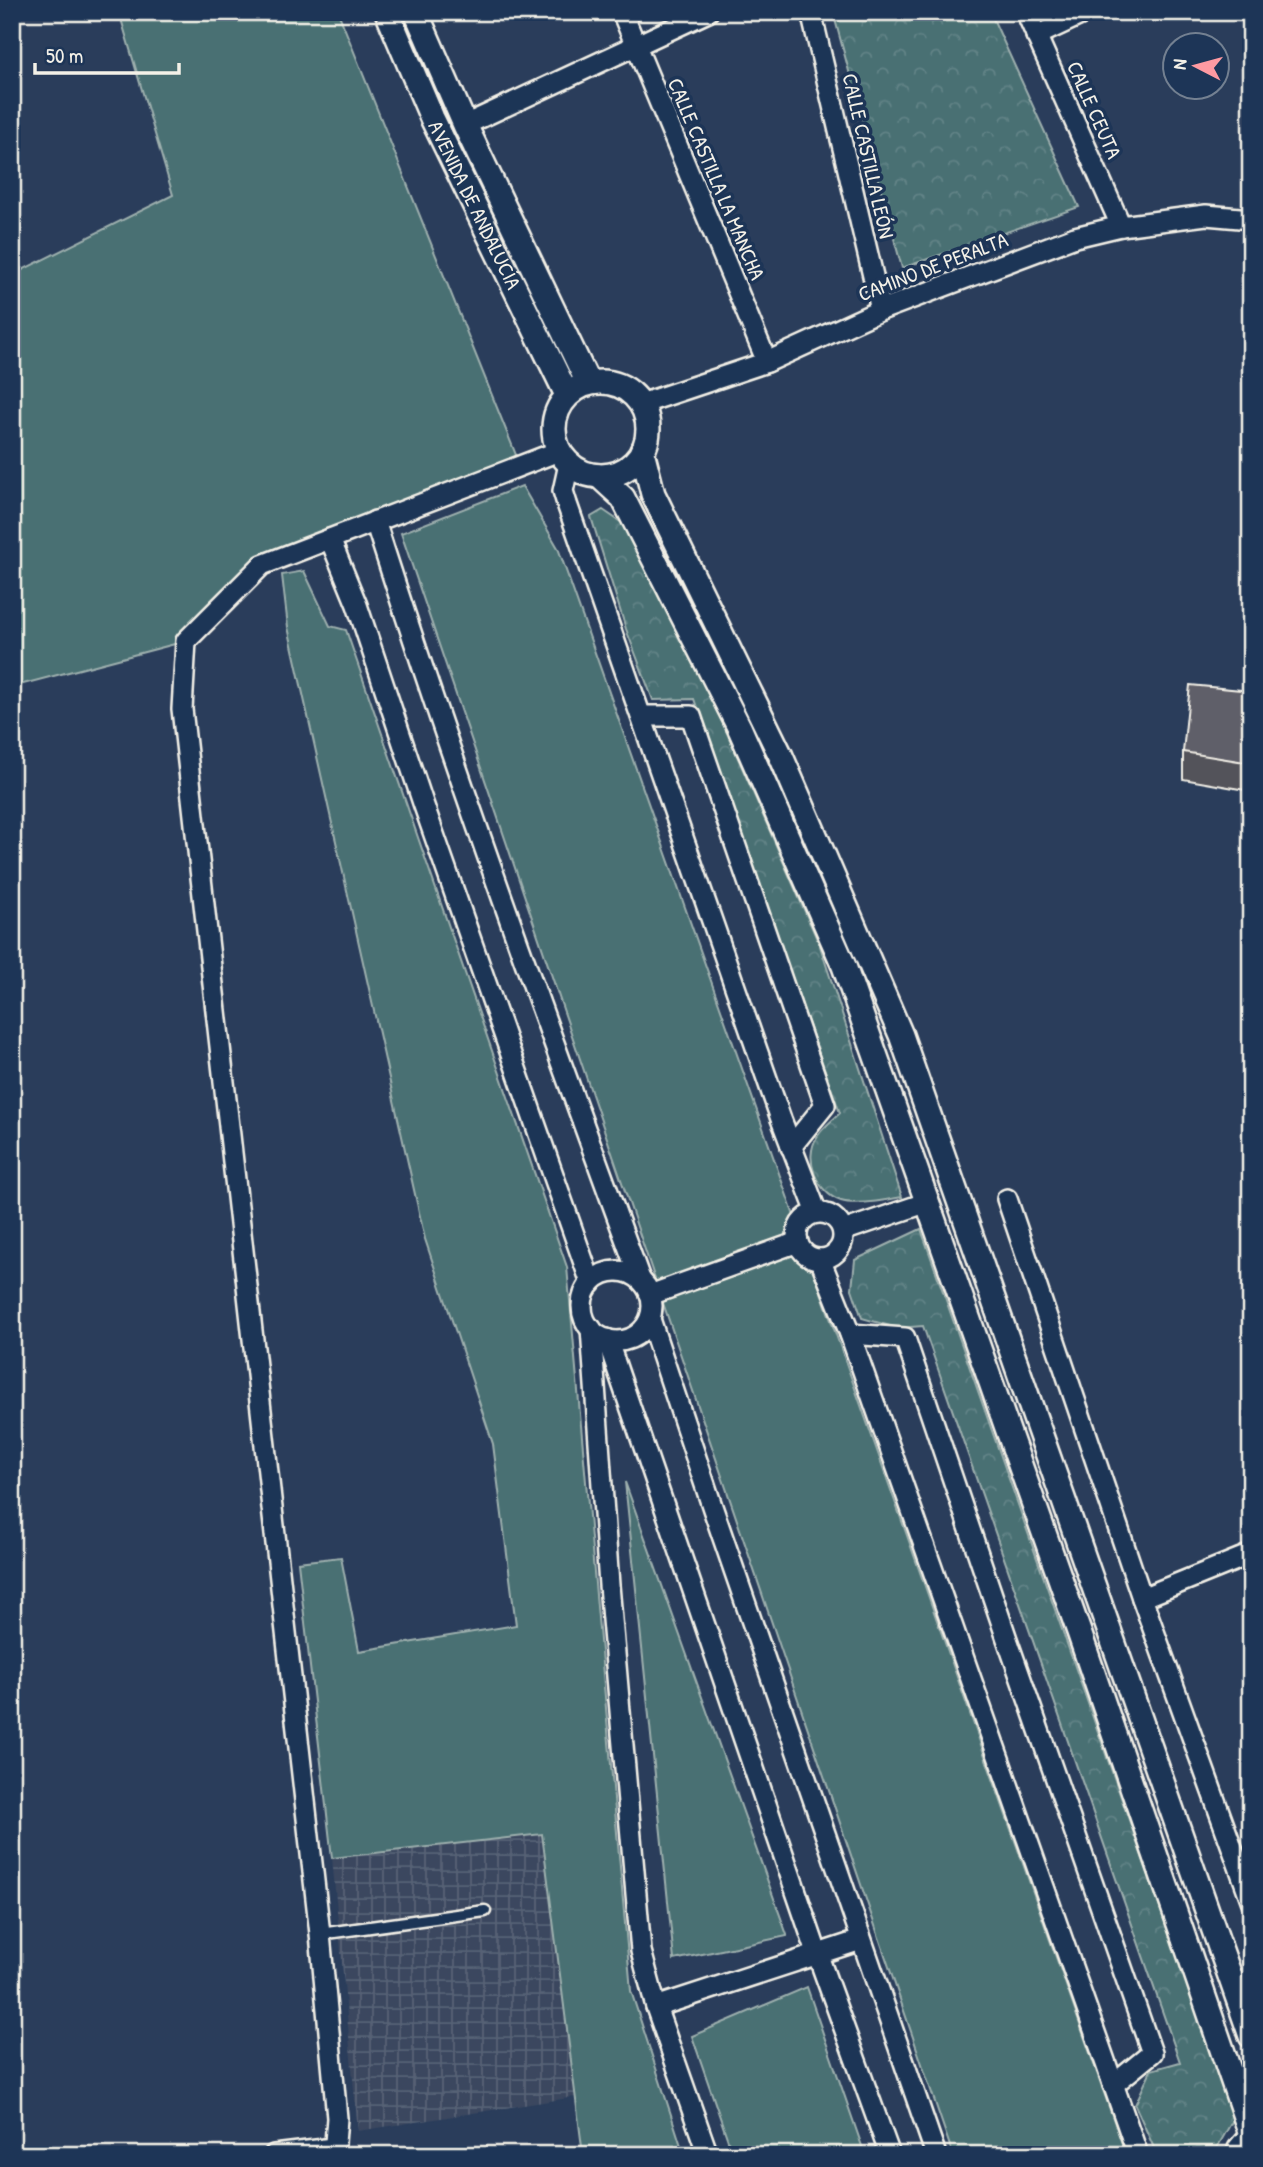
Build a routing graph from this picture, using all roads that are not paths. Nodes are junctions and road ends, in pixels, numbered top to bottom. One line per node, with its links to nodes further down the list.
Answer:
1 (387, 12): 16 (street, AVENIDA DE ANDALUCÍA)
2 (416, 12): 10 (street, AVENIDA DE ANDALUCÍA)
3 (622, 12): 9 (street, CALLE CASTILLA LA MANCHA)
4 (708, 12): 9 (street)
5 (811, 12): 13 (street, CALLE CASTILLA LEÓN)
6 (1026, 12): 8 (street, CALLE CEUTA)
7 (1087, 12): 8 (street)
8 (1036, 36): 12 (street, CALLE CEUTA)
9 (636, 46): 10 (street); 14 (street, CALLE CASTILLA LA MANCHA)
10 (465, 125): 15 (street, AVENIDA DE ANDALUCÍA)
11 (1251, 219): 12 (street, CAMINO DE PERALTA)
12 (1121, 226): 13 (street, CAMINO DE PERALTA)
13 (881, 310): 14 (street, CAMINO DE PERALTA)
14 (767, 362): 17 (street, CAMINO DE PERALTA)
15 (588, 383): 16 (street); 17 (street)
16 (567, 395): 19 (street)
17 (642, 404): 18 (street)
18 (642, 451): 20 (street); 45 (street)
19 (564, 457): 20 (street); 21 (street); 23 (street)
20 (599, 476): 26 (street)
21 (375, 521): 22 (street); 32 (street)
22 (330, 539): 31 (street); 41 (street)
23 (642, 716): 24 (street); 24 (street)
24 (792, 1147): 27 (street)
25 (1007, 1199): 38 (street)
26 (928, 1202): 28 (street); 48 (street)
27 (817, 1213): 28 (street); 29 (street)
28 (843, 1231): 30 (street)
29 (798, 1242): 30 (street); 32 (street)
30 (820, 1259): 35 (street)
31 (591, 1283): 32 (street); 34 (street)
32 (645, 1287): 33 (street)
33 (650, 1318): 36 (street); 42 (street)
34 (590, 1328): 36 (street); 44 (street)
35 (850, 1334): 47 (street); 47 (street)
36 (607, 1339): 43 (street)
37 (1251, 1554): 38 (street)
38 (1142, 1598): 39 (street)
39 (1251, 1900)
40 (485, 1910): 41 (lane)
41 (320, 1934): 49 (street)
42 (861, 1940): 43 (street); 53 (street)
43 (817, 1953): 44 (street); 52 (street)
44 (656, 2007): 51 (street)
45 (1247, 2011): 46 (street)
46 (1251, 2036)
47 (1113, 2085): 54 (street)
48 (1251, 2134): 55 (street)
49 (333, 2152): 50 (street)
50 (274, 2155)
51 (708, 2155)
52 (890, 2155)
53 (936, 2155)
54 (1138, 2155)
55 (1238, 2155)

